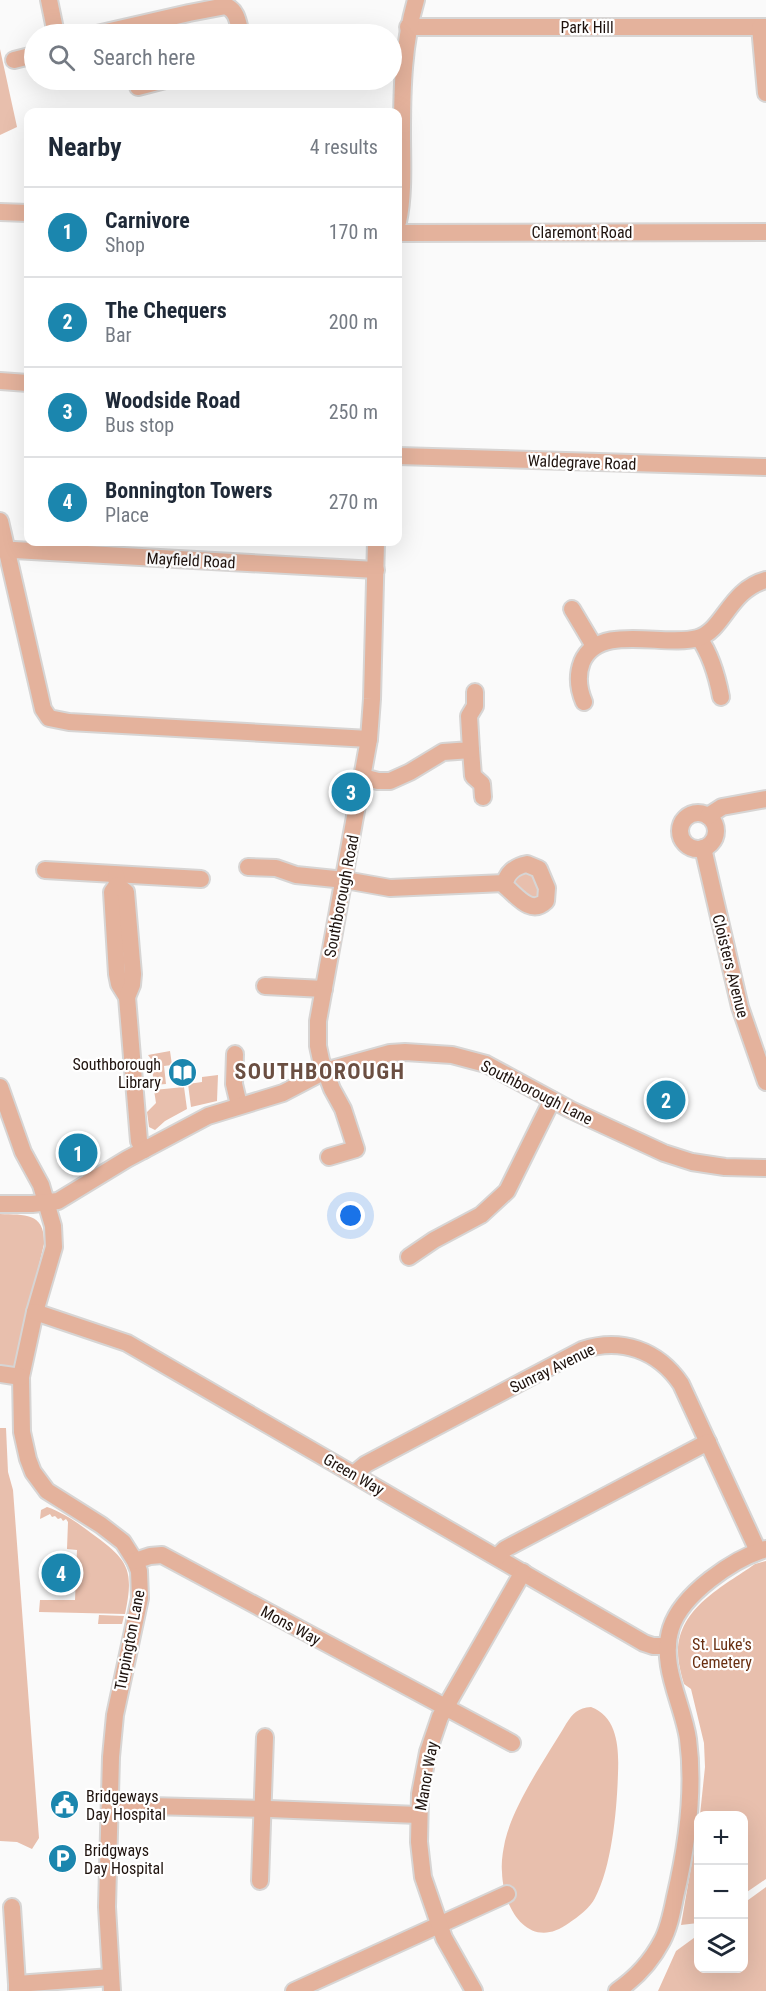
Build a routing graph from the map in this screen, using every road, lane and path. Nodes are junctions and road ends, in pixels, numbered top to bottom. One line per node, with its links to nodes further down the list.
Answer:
1 (49, 0): 3 (street)
2 (416, 0): 6 (street)
3 (54, 24)
4 (141, 24): 5 (street)
5 (238, 24)
6 (408, 27): 7 (street, Park Hill); 11 (street)
7 (763, 27): 10 (street)
8 (24, 58): 9 (street)
9 (14, 60)
10 (766, 93)
11 (402, 196)
12 (0, 212): 13 (street)
13 (24, 213)
14 (766, 232): 15 (street, Claremont Road)
15 (402, 233)
16 (0, 381): 17 (street)
17 (24, 383)
18 (402, 456): 19 (street, Waldegrave Road)
19 (766, 467)
20 (0, 521): 22 (street)
21 (376, 546): 23 (street, Southborough Road)
22 (7, 552): 23 (street, Mayfield Road); 31 (street)
23 (376, 570): 31 (street, Southborough Road)
24 (766, 580): 26 (street)
25 (582, 615): 27 (street)
26 (699, 638): 27 (street); 30 (street)
27 (594, 646): 29 (street)
28 (475, 692): 32 (street)
29 (586, 697)
30 (721, 697)
31 (369, 739): 33 (street, Southborough Road)
32 (471, 750): 33 (street); 34 (street)
33 (363, 777): 42 (street, Southborough Road)
34 (483, 796)
35 (766, 799): 36 (street)
36 (708, 816): 37 (street); 37 (street)
37 (703, 848): 48 (street, Cloisters Avenue)
38 (248, 867): 42 (street)
39 (45, 870): 41 (street)
40 (201, 879): 41 (street)
41 (117, 880): 53 (street)
42 (345, 880): 43 (street); 45 (street, Southborough Road)
43 (505, 883)
44 (264, 986): 45 (street)
45 (324, 989): 47 (street, Southborough Road)
46 (235, 1054): 51 (street)
47 (325, 1071): 50 (street, Southborough Lane); 51 (street, Southborough Lane); 54 (street, Southborough Road)
48 (766, 1082)
49 (0, 1087): 52 (street, Turpington Lane)
50 (552, 1100): 55 (street, Southborough Lane); 58 (street)
51 (239, 1105): 53 (street, Southborough Lane)
52 (6, 1120): 56 (street, Turpington Lane)
53 (144, 1150): 56 (street, Southborough Lane)
54 (330, 1157)
55 (766, 1168)
56 (46, 1202): 57 (street, Southborough Lane); 59 (street, Turpington Lane)
57 (0, 1204)
58 (410, 1257)
59 (35, 1312): 61 (street, Turpington Lane); 63 (street, Green Way)
60 (0, 1374): 61 (street)
61 (21, 1377): 66 (street, Turpington Lane)
62 (708, 1442): 63 (street, Sunray Avenue); 64 (street, Sunray Avenue); 65 (street)
63 (354, 1474): 65 (street, Green Way)
64 (762, 1550): 68 (street)
65 (496, 1557): 67 (street, Green Way)
66 (135, 1561): 69 (street, Mons Way); 72 (street, Turpington Lane)
67 (523, 1572): 68 (street, Green Way); 69 (street, Manor Way)
68 (668, 1646): 83 (street)
69 (445, 1707): 71 (street, Mons Way); 74 (street, Manor Way)
70 (265, 1737): 73 (street)
71 (512, 1743)
72 (110, 1805): 73 (street); 79 (street, Turpington Lane)
73 (262, 1809): 74 (street); 75 (street)
74 (418, 1815): 78 (street, Manor Way)
75 (260, 1881)
76 (507, 1894): 78 (street)
77 (12, 1907): 80 (street)
78 (438, 1925): 81 (street); 82 (street, Manor Way)
79 (111, 1984): 80 (street)
80 (17, 1988)
81 (294, 1991)
82 (474, 1991)
83 (617, 1991)

